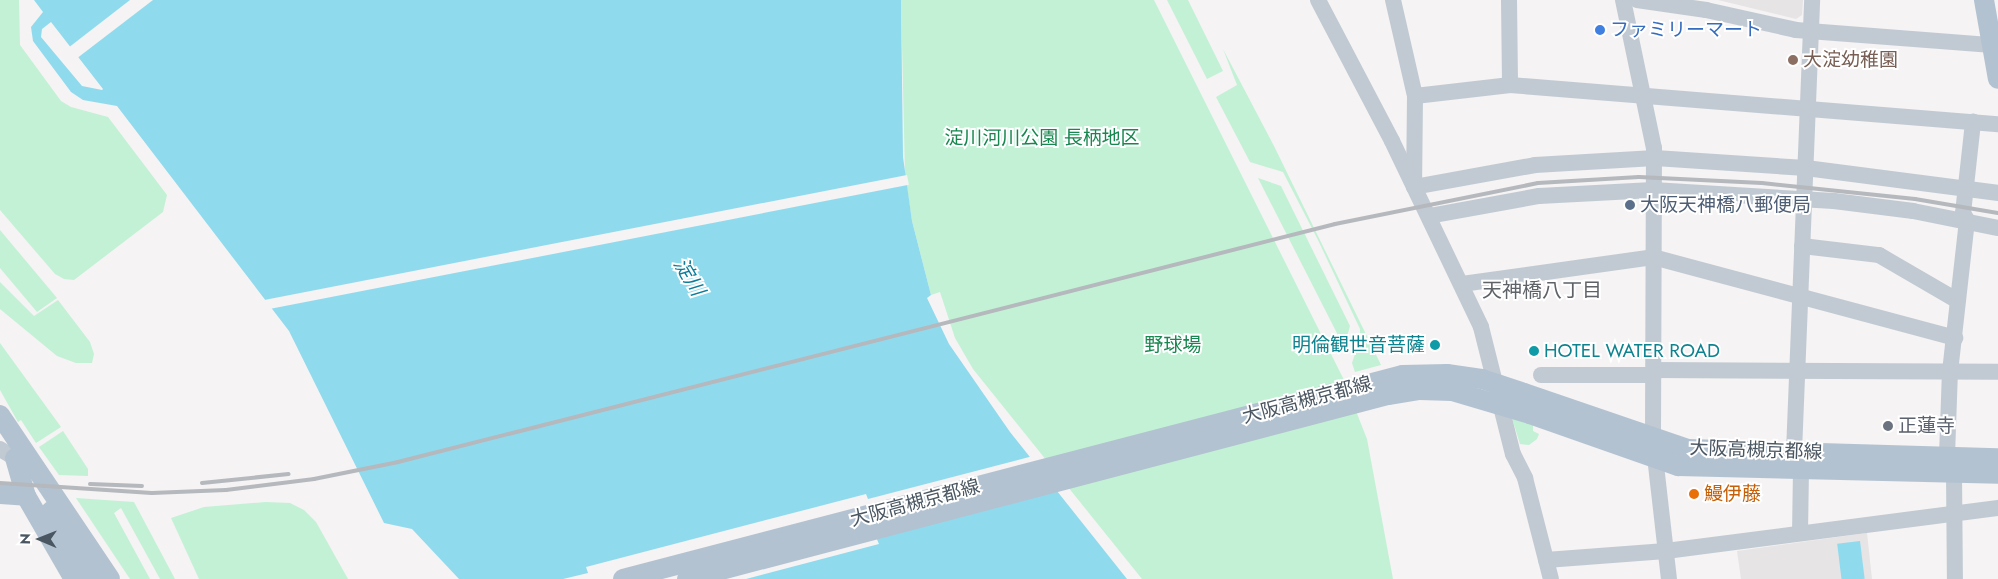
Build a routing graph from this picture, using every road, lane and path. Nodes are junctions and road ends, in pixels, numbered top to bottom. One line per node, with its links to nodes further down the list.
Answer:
1 (1319, 0): 20 (street)
2 (1393, 0): 13 (street)
3 (1508, 0): 11 (street)
4 (1623, 0): 12 (street)
5 (1637, 0): 8 (street)
6 (1812, 0): 8 (street)
7 (1984, 0): 9 (main road)
8 (1808, 31): 9 (street); 14 (street)
9 (1992, 45): 10 (main road)
10 (1998, 79)
11 (1510, 85): 12 (street); 13 (street)
12 (1642, 95): 14 (street); 17 (street)
13 (1415, 96): 20 (street)
14 (1807, 110): 15 (street); 18 (street)
15 (1973, 122): 16 (street); 21 (street)
16 (1998, 124)
17 (1654, 162): 18 (street); 19 (street); 20 (street)
18 (1806, 168): 21 (street); 23 (street)
19 (1653, 186): 23 (street); 24 (street); 28 (street)
20 (1414, 187): 24 (street)
21 (1966, 187): 22 (street); 25 (street)
22 (1998, 193)
23 (1804, 199): 25 (street); 27 (street)
24 (1429, 216): 29 (street)
25 (1967, 220): 26 (street); 31 (street)
26 (1998, 228)
27 (1802, 246): 30 (street); 31 (street)
28 (1653, 257): 29 (street); 30 (street); 34 (street)
29 (1462, 284): 55 (street)
30 (1799, 298): 32 (street); 33 (street)
31 (1958, 301): 32 (street)
32 (1955, 338): 35 (street)
33 (1797, 371): 34 (street); 35 (street); 46 (street)
34 (1654, 372): 37 (street); 42 (street)
35 (1950, 372): 36 (street); 47 (street)
36 (1998, 372)
37 (1541, 375)
38 (1413, 382): 39 (main road, 大阪高槻京都線); 59 (main road, 大阪高槻京都線); 60 (main road, 大阪高槻京都線)
39 (1450, 382): 42 (main road, 大阪高槻京都線, bridge); 45 (main road, 大阪高槻京都線, bridge)
40 (0, 401): 43 (street)
41 (0, 415): 43 (main road)
42 (1653, 439): 45 (street); 46 (main road, 大阪高槻京都線)
43 (6, 448): 50 (main road); 57 (main road); 58 (main road)
44 (1998, 458): 47 (main road, 大阪高槻京都線)
45 (1654, 459): 46 (main road, 大阪高槻京都線); 54 (street)
46 (1797, 461): 47 (main road, 大阪高槻京都線); 53 (street)
47 (1950, 465): 48 (main road, 大阪高槻京都線); 52 (street)
48 (1998, 474)
49 (0, 494): 50 (main road)
50 (26, 496): 56 (main road)
51 (1998, 508): 52 (street)
52 (1954, 514): 53 (street); 63 (street)
53 (1800, 534): 54 (street)
54 (1666, 552): 55 (street); 62 (street)
55 (1546, 560): 61 (street)
56 (74, 579)
57 (92, 579)
58 (110, 579)
59 (623, 579)
60 (687, 579)
61 (1551, 579)
62 (1669, 579)
63 (1955, 579)

